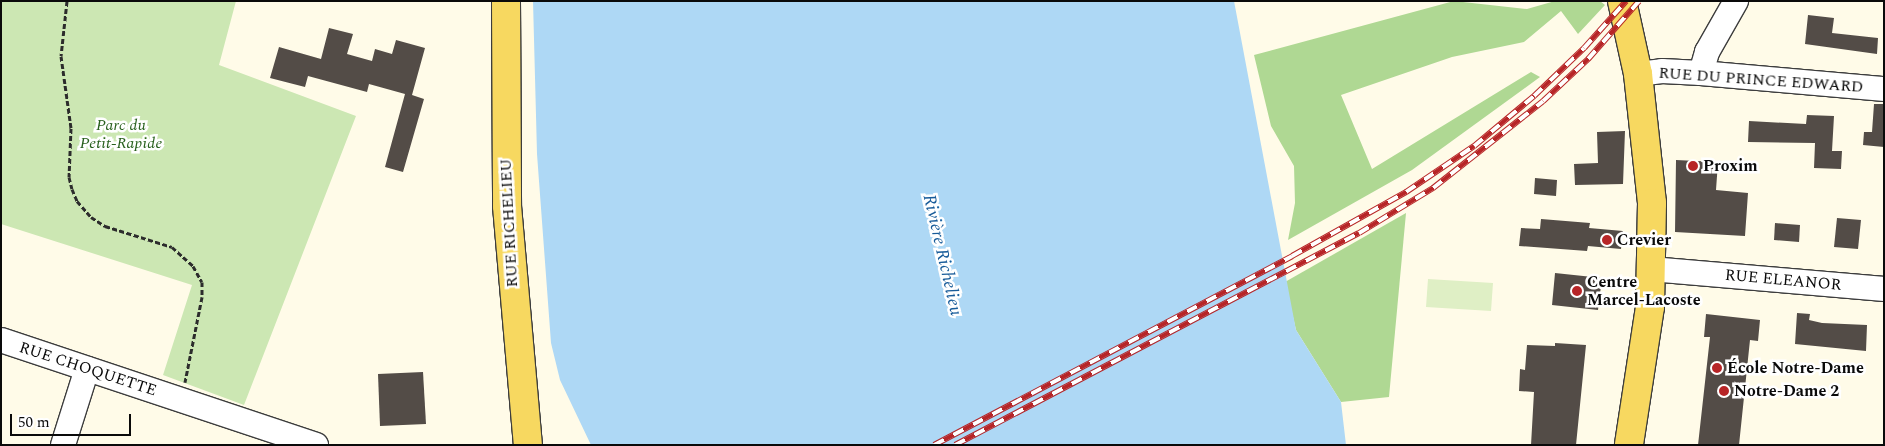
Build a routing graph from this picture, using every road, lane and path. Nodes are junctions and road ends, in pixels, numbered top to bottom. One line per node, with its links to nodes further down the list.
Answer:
1 (67, 1): 12 (path)
2 (506, 1): 15 (main road, RUE RICHELIEU)
3 (1622, 1): 6 (main road)
4 (1736, 1): 5 (street)
5 (1701, 73): 6 (street, RUE DU PRINCE EDWARD); 7 (street, RUE DU PRINCE EDWARD)
6 (1638, 74): 8 (main road)
7 (1884, 89)
8 (1652, 269): 9 (street, RUE ELEANOR); 16 (main road)
9 (1884, 289)
10 (1, 340): 11 (street, RUE CHOQUETTE)
11 (86, 369): 12 (street, RUE CHOQUETTE); 13 (street)
12 (178, 399): 14 (street, RUE CHOQUETTE)
13 (63, 445)
14 (316, 445)
15 (528, 445)
16 (1629, 445)

